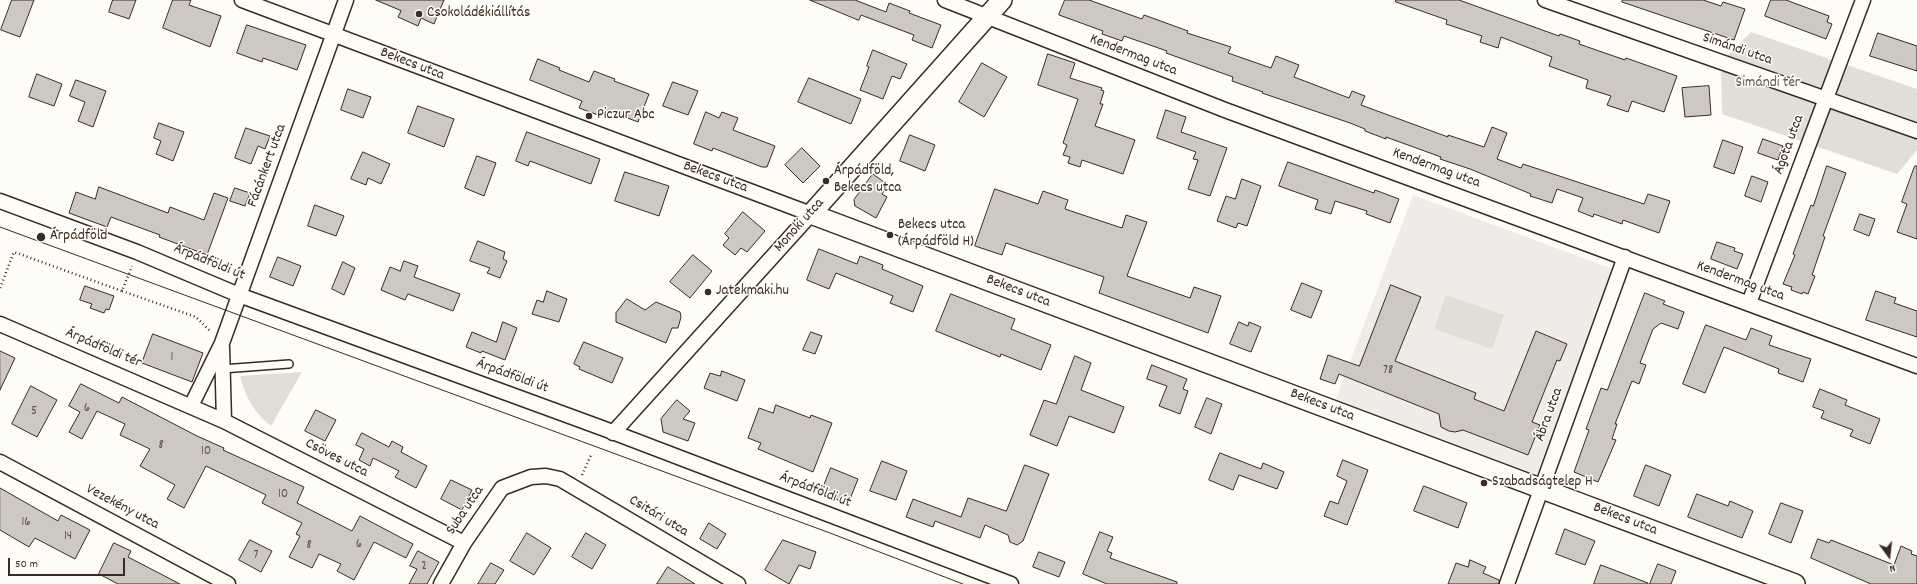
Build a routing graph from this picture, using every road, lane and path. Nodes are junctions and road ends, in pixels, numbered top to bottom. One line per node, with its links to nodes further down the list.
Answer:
1 (242, 0): 8 (street, Bekecs utca)
2 (346, 0): 8 (street, Fácánkert utca)
3 (945, 0): 7 (street, Kendermag utca)
4 (1002, 0): 7 (street, Monoki utca)
5 (1545, 0): 9 (street, Simándi utca)
6 (1863, 0): 9 (street, Ágota utca)
7 (987, 17): 12 (street, Monoki utca); 14 (street, Kendermag utca)
8 (333, 35): 12 (street, Bekecs utca); 17 (street, Fácánkert utca)
9 (1825, 98): 10 (street, Simándi utca); 18 (street, Ágota utca)
10 (1917, 131)
11 (0, 202): 13 (street, Árpádföldi út)
12 (811, 214): 26 (street, Monoki utca); 31 (street, Bekecs utca)
13 (137, 252): 16 (path); 17 (street, Árpádföldi út)
14 (1625, 257): 18 (street, Kendermag utca); 31 (street, Ábra utca)
15 (0, 288): 16 (path)
16 (122, 291): 20 (path)
17 (239, 294): 20 (street, Fácánkert utca); 26 (street, Árpádföldi út)
18 (1749, 303): 22 (street, Kendermag utca)
19 (0, 324): 24 (street, Árpádföldi tér)
20 (222, 343): 23 (street, Fácánkert utca); 24 (street, Fácánkert utca)
21 (289, 364): 23 (lane)
22 (1917, 366)
23 (222, 369): 25 (street, Fácánkert utca)
24 (192, 406): 25 (street, Csöves utca)
25 (224, 421): 32 (street, Csöves utca)
26 (613, 433): 36 (street, Árpádföldi út)
27 (591, 456): 30 (path)
28 (0, 462): 33 (street, Vezekény utca)
29 (560, 479): 30 (street, Csitári utca); 32 (street, Suba utca)
30 (575, 488): 35 (street, Csitári utca)
31 (1542, 488): 37 (street, Ábra utca); 38 (street, Bekecs utca)
32 (464, 543): 34 (street, Suba utca)
33 (228, 584)
34 (441, 584)
35 (738, 584)
36 (1011, 584)
37 (1507, 584)
38 (1795, 584)

